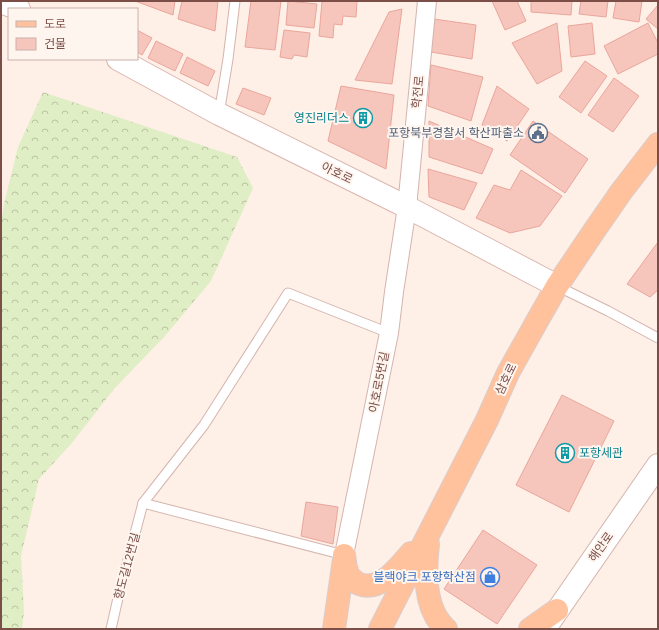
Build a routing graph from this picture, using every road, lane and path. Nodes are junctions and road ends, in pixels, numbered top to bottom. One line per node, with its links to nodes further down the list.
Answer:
1 (235, 1): 6 (lane)
2 (427, 1): 8 (street, 학전로)
3 (1, 2): 4 (main road)
4 (16, 8)
5 (120, 60): 6 (main road, 아호로)
6 (220, 114): 8 (main road, 아호로)
7 (658, 144): 9 (main road, 삼호로)
8 (407, 207): 9 (main road, 아호로); 10 (street, 아호로5번길)
9 (557, 286): 11 (lane); 14 (main road, 삼호로)
10 (389, 333): 13 (lane); 15 (street, 아호로5번길)
11 (658, 338)
12 (658, 465): 16 (main road, 해안로)
13 (143, 503): 15 (lane); 17 (lane, 항도길12번길)
14 (430, 531): 15 (main road); 19 (main road, 삼호로); 20 (main road)
15 (344, 555): 18 (main road)
16 (556, 620): 21 (main road); 22 (main road, 해안로)
17 (111, 629)
18 (334, 629)
19 (380, 629)
20 (446, 629)
21 (530, 629)
22 (544, 629)

